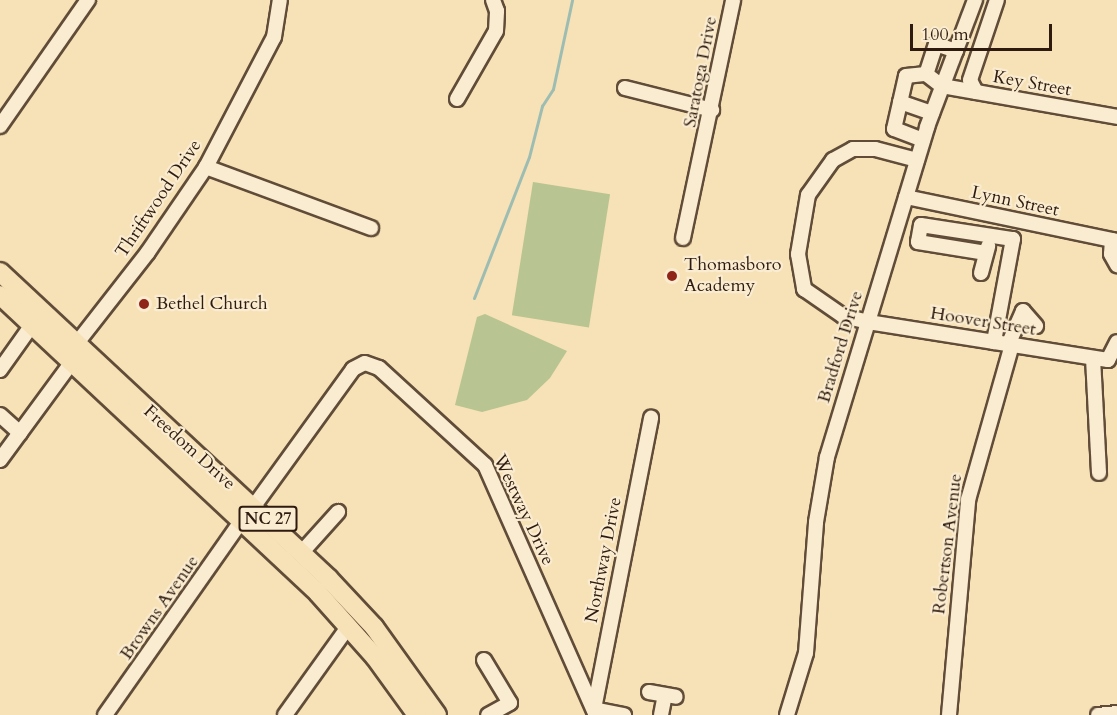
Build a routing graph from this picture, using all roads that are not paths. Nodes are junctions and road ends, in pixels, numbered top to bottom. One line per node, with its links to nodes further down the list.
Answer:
1 (88, 0): 17 (street)
2 (279, 0): 20 (street, Thriftwood Drive)
3 (493, 0): 12 (street)
4 (733, 0): 14 (street, Saratoga Drive)
5 (975, 0): 7 (street, Bradford Drive)
6 (998, 0): 11 (street)
7 (956, 51): 8 (street); 9 (street, Bradford Drive)
8 (926, 74): 9 (street); 13 (street)
9 (942, 86): 11 (street, Key Street); 15 (street, Bradford Drive)
10 (625, 88): 14 (street)
11 (976, 92): 16 (street, Key Street)
12 (457, 99)
13 (900, 102): 15 (street); 18 (street)
14 (712, 110): 24 (street, Saratoga Drive)
15 (932, 113): 18 (street, Bradford Drive)
16 (1117, 117)
17 (0, 126)
18 (923, 140): 19 (street, Bradford Drive)
19 (917, 160): 21 (street, Bradford Drive); 32 (street, Hoover Street)
20 (206, 166): 22 (street); 36 (street, Thriftwood Drive)
21 (906, 197): 25 (street, Lynn Street); 32 (street, Bradford Drive)
22 (371, 228)
23 (990, 235): 26 (street); 26 (street); 28 (street)
24 (682, 238)
25 (1115, 240): 27 (street)
26 (984, 262): 28 (street)
27 (1117, 265)
28 (1008, 267): 37 (street)
29 (0, 272): 36 (main road, Freedom Drive / NC 27)
30 (0, 285): 36 (main road)
31 (0, 295): 33 (main road, Freedom Drive / NC 27)
32 (868, 322): 37 (street, Hoover Street); 63 (street, Bradford Drive)
33 (32, 325): 39 (main road, Freedom Drive / NC 27); 41 (street)
34 (1036, 326): 37 (street)
35 (1117, 342): 38 (street)
36 (77, 343): 45 (main road, Freedom Drive / NC 27)
37 (1005, 344): 38 (street, Hoover Street); 64 (street, Robertson Avenue)
38 (1106, 360): 47 (street)
39 (72, 362): 44 (street); 45 (main road); 49 (main road, Freedom Drive / NC 27)
40 (364, 363): 49 (street, Browns Avenue); 54 (street, Westway Drive)
41 (0, 369)
42 (0, 415): 44 (street)
43 (651, 418): 54 (street, Northway Drive)
44 (20, 433): 46 (street)
45 (195, 452): 49 (main road, Freedom Drive / NC 27)
46 (0, 460)
47 (1099, 473)
48 (338, 512): 50 (street)
49 (248, 513): 50 (main road, Freedom Drive / NC 27); 51 (main road, Freedom Drive / NC 27); 56 (street, Browns Avenue)
50 (302, 552): 59 (main road, Freedom Drive / NC 27)
51 (348, 627): 57 (street); 58 (main road, Freedom Drive / NC 27)
52 (484, 660): 60 (street)
53 (649, 692): 62 (street)
54 (595, 712): 61 (street)
55 (1117, 713): 65 (street)
56 (105, 715)
57 (285, 715)
58 (417, 715)
59 (437, 715)
60 (488, 715)
61 (624, 715)
62 (661, 715)
63 (787, 715)
64 (949, 715)
65 (1098, 715)

